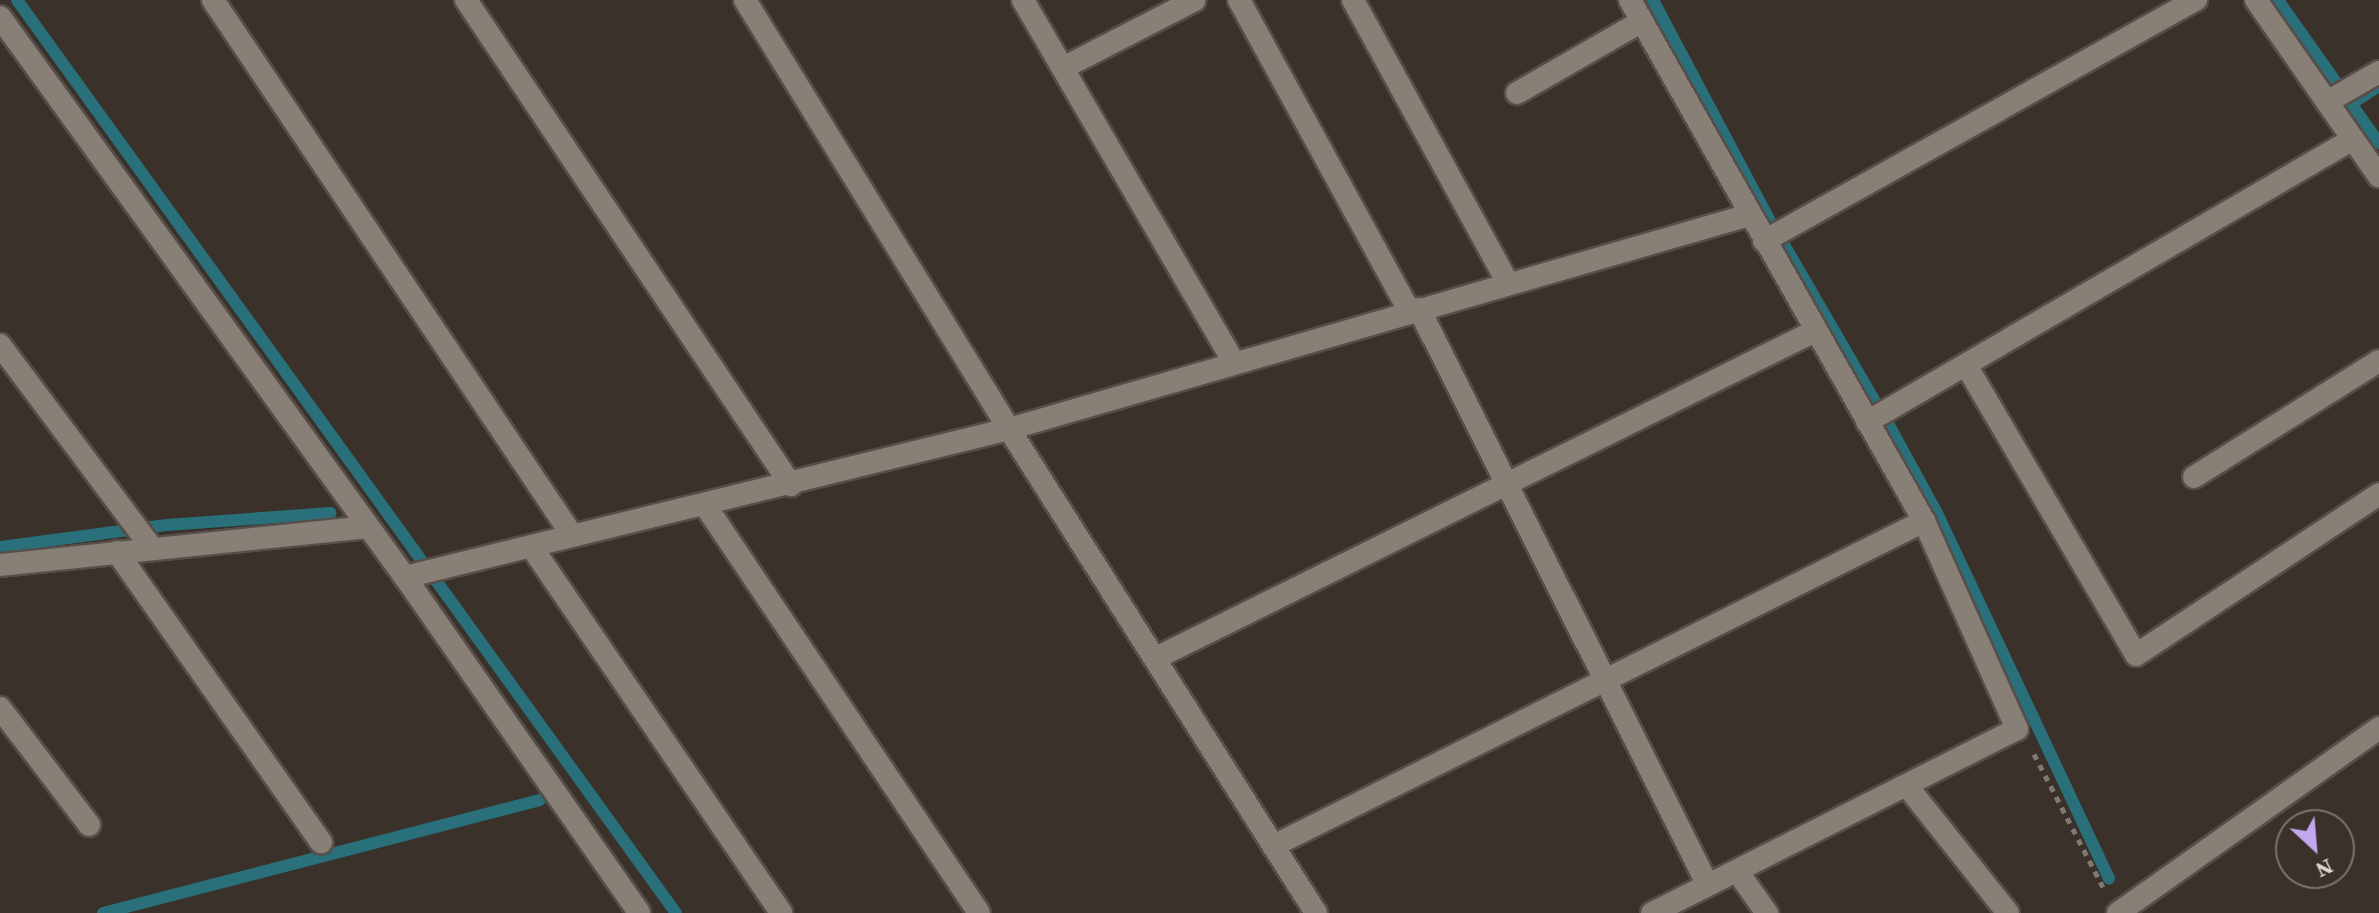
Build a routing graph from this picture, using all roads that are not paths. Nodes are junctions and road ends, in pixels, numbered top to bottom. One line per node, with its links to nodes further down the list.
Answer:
1 (213, 0): 37 (street)
2 (466, 0): 31 (street)
3 (745, 0): 29 (street)
4 (1023, 0): 13 (street)
5 (1195, 0): 13 (street)
6 (1239, 0): 22 (street)
7 (1353, 0): 21 (street)
8 (1630, 0): 12 (street)
9 (2196, 0): 20 (street)
10 (2256, 0): 16 (street)
11 (0, 17): 36 (street)
12 (1642, 21): 15 (street); 19 (street)
13 (1063, 68): 26 (street)
14 (2379, 72): 16 (street)
15 (1517, 93)
16 (2339, 95): 17 (street)
17 (2353, 139): 18 (street); 27 (street)
18 (2379, 176)
19 (1749, 215): 20 (street); 21 (street)
20 (1764, 241): 23 (street)
21 (1508, 283): 22 (street)
22 (1414, 311): 26 (street); 32 (street)
23 (1815, 331): 28 (street); 32 (street)
24 (0, 345): 38 (street)
25 (2379, 361): 30 (street)
26 (1234, 363): 29 (street)
27 (1966, 365): 28 (street); 33 (street)
28 (1867, 422): 35 (street)
29 (1009, 429): 31 (street); 43 (street)
30 (2194, 477)
31 (791, 485): 34 (street)
32 (1508, 486): 43 (street); 44 (street)
33 (2379, 494)
34 (705, 505): 37 (street); 56 (street)
35 (1924, 521): 44 (street); 47 (street)
36 (367, 527): 38 (street); 42 (street)
37 (572, 535): 39 (street)
38 (145, 536): 40 (street)
39 (531, 546): 42 (street); 55 (street)
40 (117, 552): 41 (street); 49 (street)
41 (0, 565)
42 (421, 573): 54 (street)
43 (1156, 658): 50 (street)
44 (1607, 680): 50 (street); 52 (street)
45 (0, 708): 48 (street)
46 (2379, 728): 53 (street)
47 (1907, 786): 51 (street); 60 (street)
48 (89, 825)
49 (321, 842)
50 (1273, 846): 57 (street)
51 (1737, 871): 52 (street); 59 (street)
52 (1708, 885): 58 (street)
53 (2114, 906)
54 (639, 913)
55 (781, 913)
56 (979, 913)
57 (1316, 913)
58 (1652, 913)
59 (1767, 913)
60 (2008, 913)

